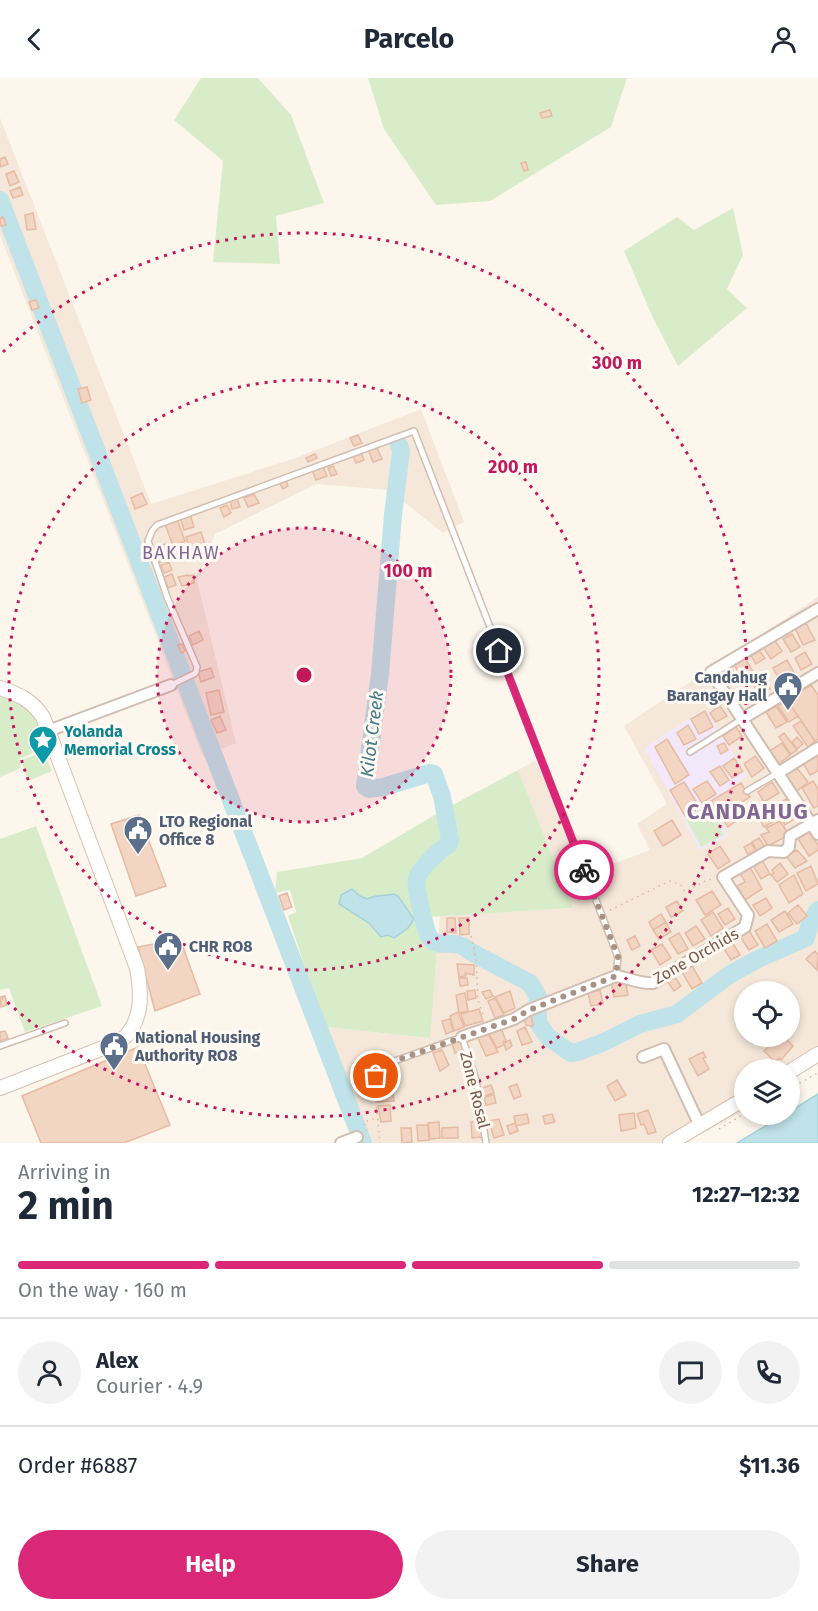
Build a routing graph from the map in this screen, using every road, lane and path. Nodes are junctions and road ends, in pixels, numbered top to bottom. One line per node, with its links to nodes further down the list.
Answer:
1 (818, 609): 5 (street)
2 (818, 674): 5 (street)
3 (171, 685): 6 (street); 13 (lane)
4 (0, 688): 6 (street)
5 (742, 719): 8 (lane); 9 (street)
6 (48, 731): 26 (street)
7 (818, 748): 9 (street)
8 (690, 752)
9 (778, 773): 10 (lane); 11 (street)
10 (747, 790)
11 (816, 826): 12 (street)
12 (723, 877): 13 (path); 15 (street, Zone Orchids)
13 (601, 914): 15 (lane)
14 (471, 936): 17 (path)
15 (616, 976): 17 (street, Zone Rosal)
16 (66, 1023): 19 (lane)
17 (486, 1027): 18 (street, Zone Rosal)
18 (462, 1037): 24 (lane, Zone Rosal); 35 (lane, Zone Rosal)
19 (0, 1046)
20 (818, 1054): 22 (street)
21 (643, 1057): 30 (street)
22 (800, 1065)
23 (818, 1073): 25 (path)
24 (376, 1076): 28 (path)
25 (800, 1083)
26 (0, 1088)
27 (734, 1105): 30 (street)
28 (378, 1118): 32 (path); 34 (path)
29 (734, 1120): 31 (path)
30 (700, 1126): 36 (street)
31 (715, 1131)
32 (361, 1135): 33 (street)
33 (341, 1143)
34 (380, 1143)
35 (486, 1143)
36 (670, 1143)

